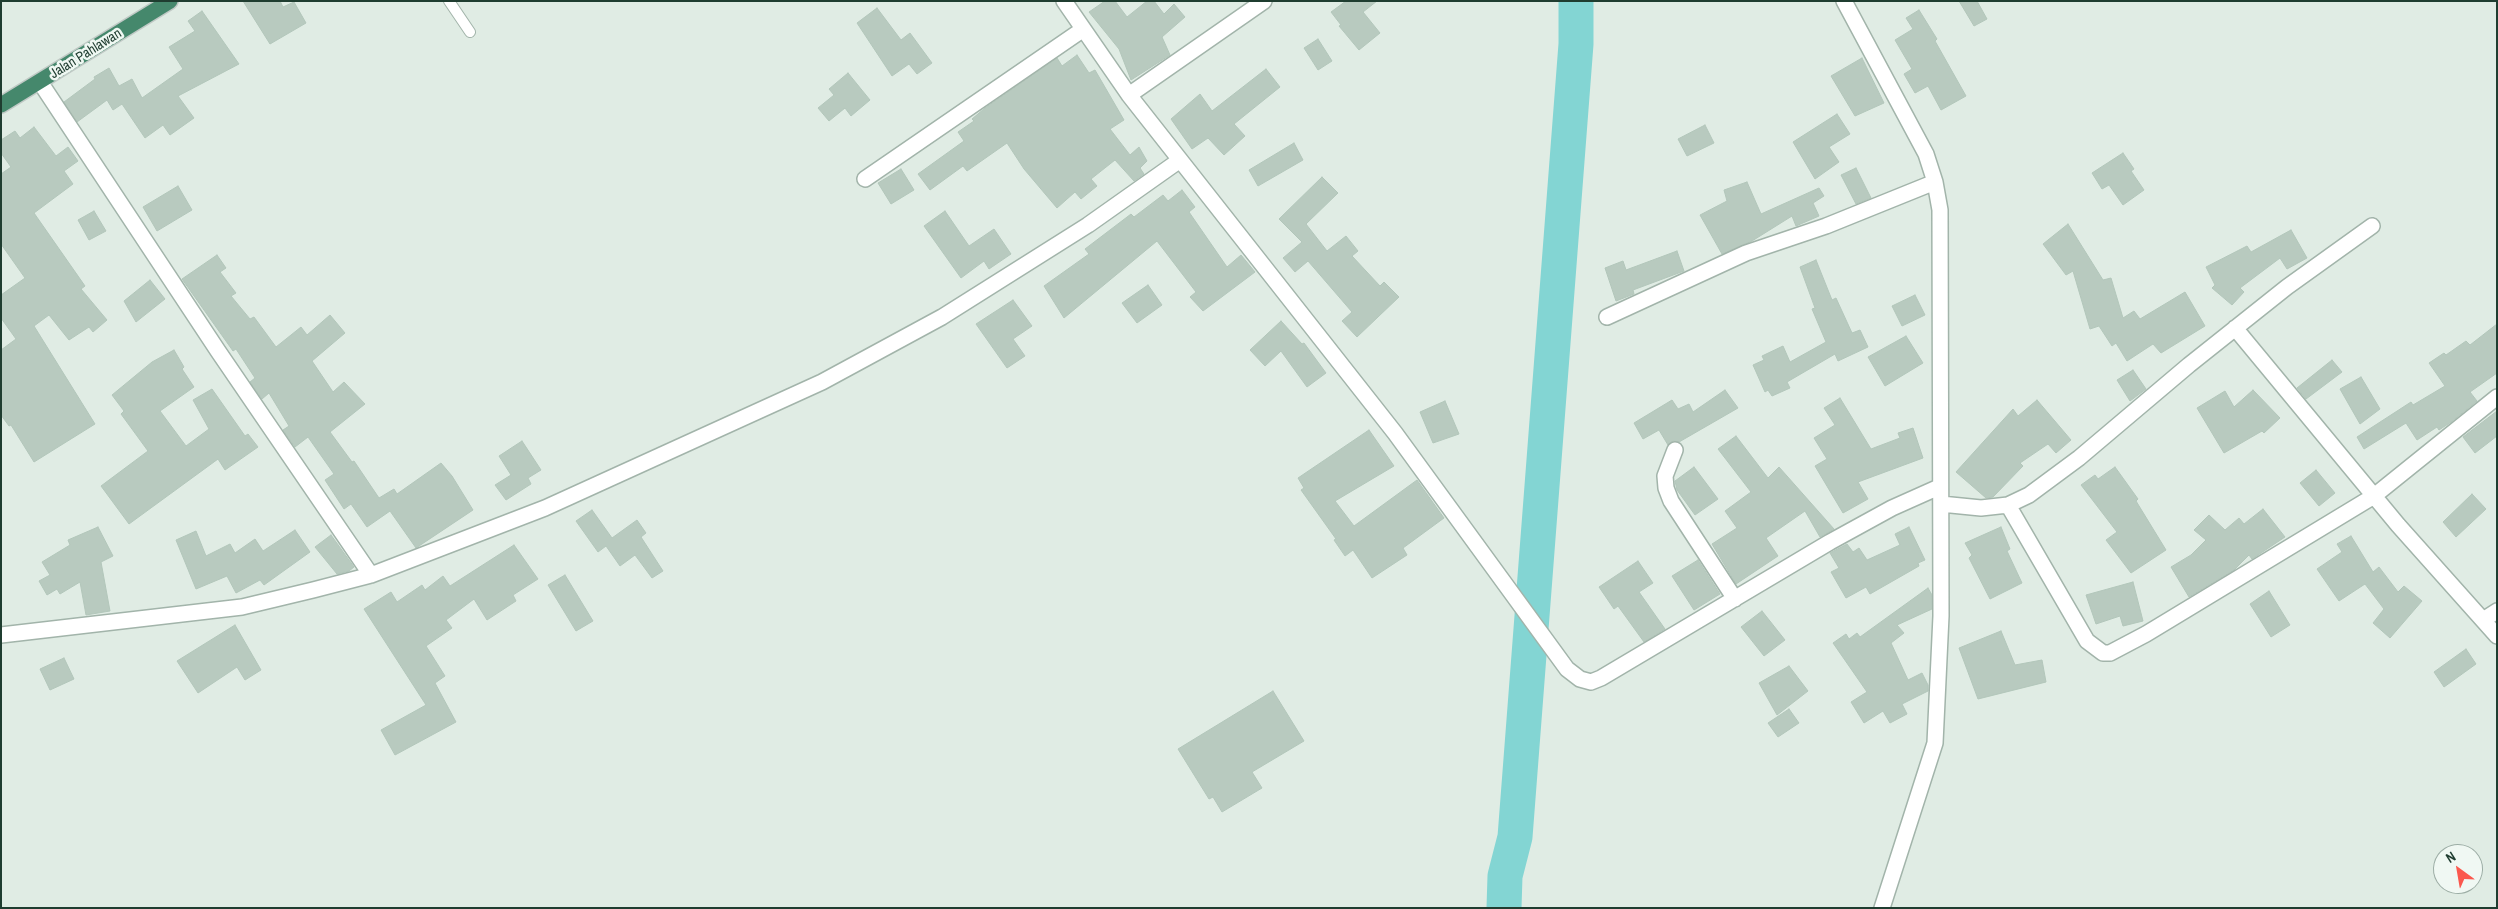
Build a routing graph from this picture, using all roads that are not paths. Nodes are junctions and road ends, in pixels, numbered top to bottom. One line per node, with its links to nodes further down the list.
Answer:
1 (170, 1): 8 (highway, Jalan Pahlawan)
2 (449, 1): 7 (lane)
3 (1064, 1): 6 (street)
4 (1264, 1): 9 (street)
5 (1844, 1): 13 (street)
6 (1082, 30): 9 (street); 12 (street)
7 (470, 32)
8 (40, 82): 10 (highway, Jalan Pahlawan); 23 (street)
9 (1129, 95): 11 (street)
10 (1, 106)
11 (1180, 160): 23 (street); 24 (street)
12 (865, 179)
13 (1935, 182): 15 (street); 19 (street)
14 (2372, 226): 16 (street)
15 (1607, 318)
16 (2235, 328): 20 (street); 22 (street)
17 (2497, 398): 20 (street)
18 (1675, 450): 24 (street)
19 (1939, 487): 21 (street); 24 (street)
20 (2374, 496): 22 (street); 26 (street)
21 (1941, 504): 22 (street); 29 (street)
22 (2008, 505)
23 (371, 576): 27 (street)
24 (1734, 598)
25 (2497, 611): 26 (street)
26 (2483, 620): 28 (street)
27 (1, 634)
28 (2497, 636)
29 (1882, 908)

